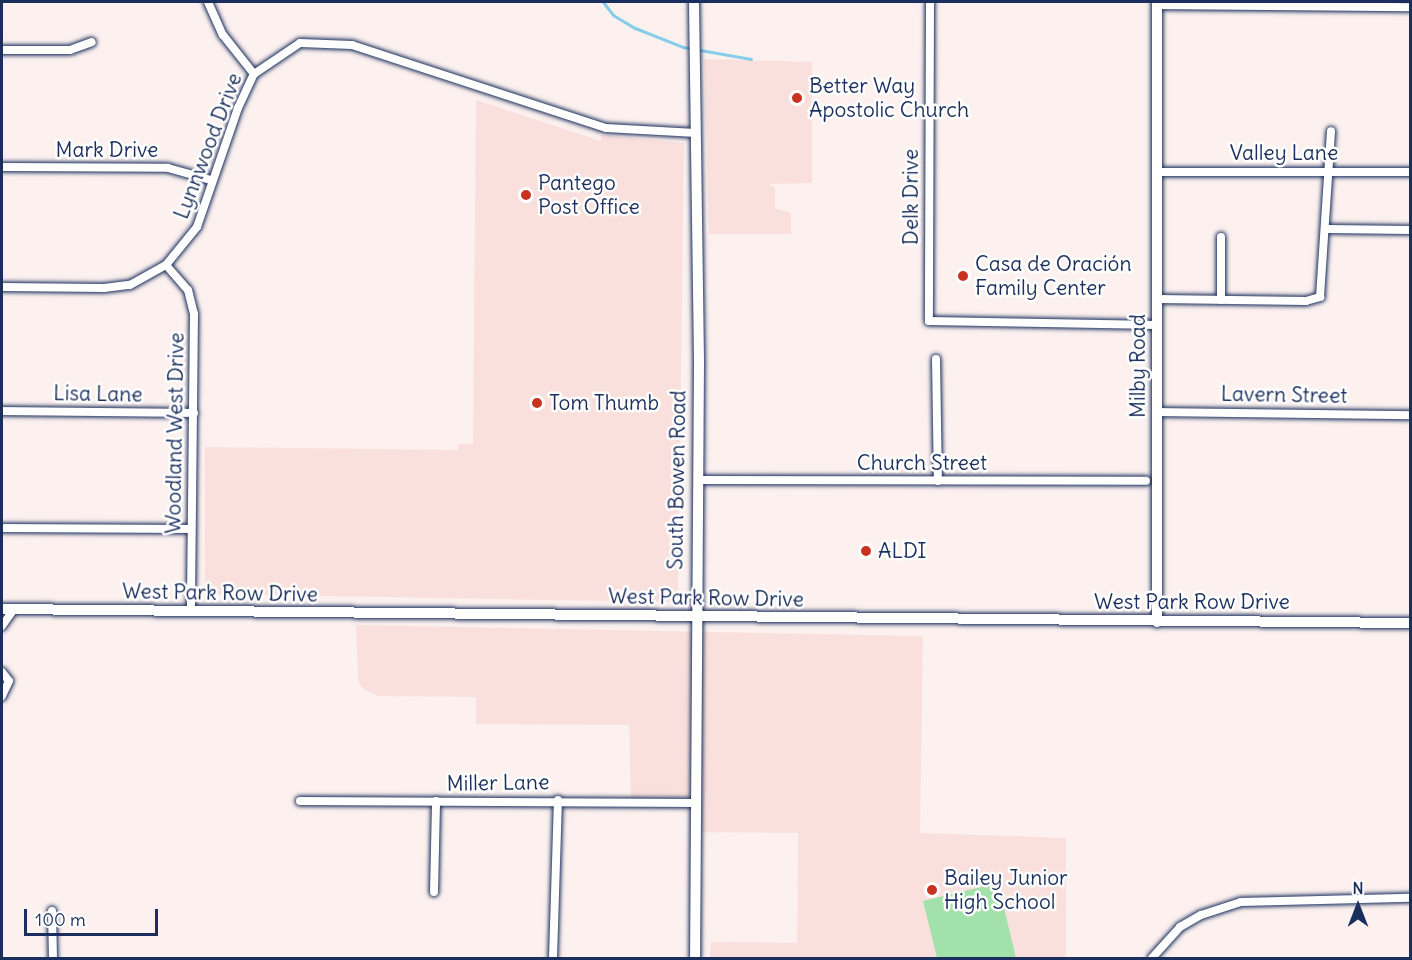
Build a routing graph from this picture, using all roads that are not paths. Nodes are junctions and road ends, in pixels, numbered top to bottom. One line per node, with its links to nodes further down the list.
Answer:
1 (208, 2): 8 (street)
2 (694, 2): 10 (main road, South Bowen Road)
3 (930, 2): 23 (street, Delk Drive)
4 (1157, 3): 5 (street); 13 (main road, Milby Road)
5 (1410, 7)
6 (92, 42): 7 (street)
7 (2, 50)
8 (254, 74): 10 (street, Lynnwood Drive); 15 (street, Lynnwood Drive)
9 (1331, 131): 12 (street)
10 (696, 133): 29 (main road, South Bowen Road)
11 (2, 167): 15 (street, Mark Drive)
12 (1331, 171): 13 (street, Valley Lane); 14 (street, Valley Lane); 16 (street)
13 (1158, 172): 21 (main road, Milby Road)
14 (1410, 172)
15 (211, 180): 19 (street, Lynnwood Drive)
16 (1327, 229): 17 (street); 22 (street)
17 (1410, 230)
18 (1221, 237): 22 (street)
19 (166, 265): 20 (street, Lynnwood Drive); 26 (street, Woodland West Drive)
20 (2, 287)
21 (1158, 299): 22 (street); 23 (main road, Milby Road)
22 (1221, 300)
23 (1158, 325): 27 (main road, Milby Road)
24 (936, 359): 30 (street)
25 (2, 411): 26 (street, Lisa Lane)
26 (194, 412): 33 (street, Woodland West Drive)
27 (1158, 412): 28 (street, Lavern Street); 38 (main road, Milby Road)
28 (1410, 415)
29 (698, 480): 30 (street, Church Street); 37 (main road, South Bowen Road)
30 (938, 481): 31 (street, Church Street)
31 (1146, 482)
32 (2, 528): 33 (street)
33 (191, 530): 36 (street, Woodland West Drive)
34 (2, 609): 35 (main road, West Park Row Drive)
35 (13, 610): 36 (main road, West Park Row Drive); 40 (street)
36 (191, 612): 37 (main road, West Park Row Drive)
37 (695, 617): 38 (main road, West Park Row Drive); 46 (main road, South Bowen Road)
38 (1157, 622): 39 (main road, West Park Row Drive)
39 (1410, 624)
40 (2, 626)
41 (2, 672): 42 (street)
42 (2, 696)
43 (558, 800): 45 (street, Miller Lane); 46 (street, Miller Lane); 51 (street)
44 (300, 801): 45 (street, Miller Lane)
45 (436, 801): 47 (street)
46 (696, 803): 52 (main road, South Bowen Road)
47 (434, 892)
48 (1410, 898): 53 (street)
49 (52, 911): 50 (street)
50 (53, 958)
51 (554, 958)
52 (695, 958)
53 (1152, 958)

